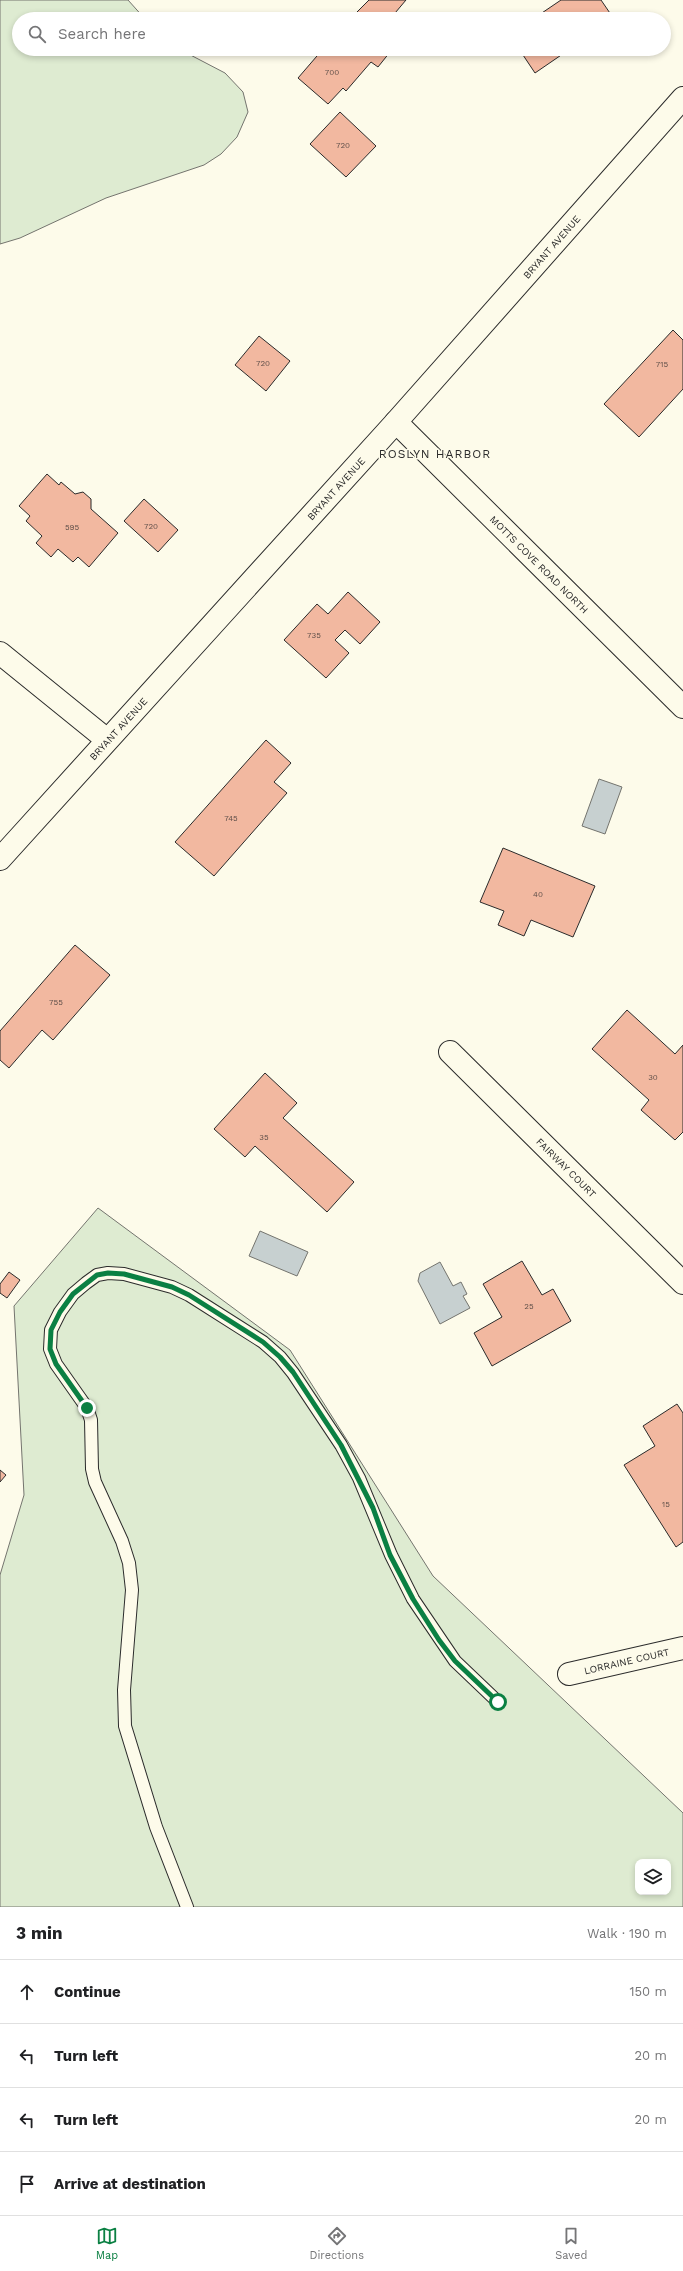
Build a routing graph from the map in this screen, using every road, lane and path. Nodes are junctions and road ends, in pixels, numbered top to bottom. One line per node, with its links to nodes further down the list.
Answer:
1 (683, 98): 2 (main road, BRYANT AVENUE)
2 (396, 422): 4 (main road, MOTTS COVE ROAD NORTH); 5 (main road, BRYANT AVENUE)
3 (0, 653): 5 (main road)
4 (683, 707)
5 (106, 739): 6 (main road, BRYANT AVENUE)
6 (0, 859)
7 (450, 1052): 8 (main road, FAIRWAY COURT)
8 (683, 1283)
9 (683, 1648): 10 (main road, LORRAINE COURT)
10 (569, 1674)
11 (498, 1702): 12 (lane)
12 (188, 1907)

